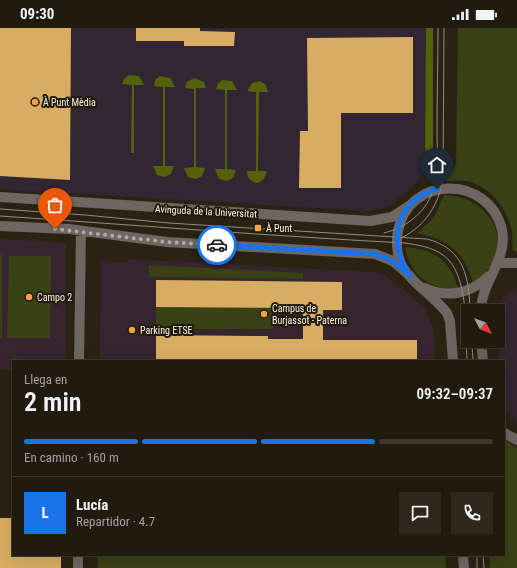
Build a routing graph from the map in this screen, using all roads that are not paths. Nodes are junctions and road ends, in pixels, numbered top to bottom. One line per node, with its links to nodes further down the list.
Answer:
1 (0, 197): 2 (street, Avinguda de la Universitat)
2 (409, 206): 6 (street); 7 (street)
3 (0, 226): 4 (street)
4 (81, 231): 7 (street); 11 (street)
5 (517, 263): 6 (street)
6 (495, 267): 8 (street); 9 (street)
7 (410, 276): 8 (street)
8 (420, 285): 12 (street)
9 (481, 304)
10 (482, 348): 13 (street)
11 (79, 360)
12 (453, 360)
13 (483, 360)
14 (505, 434): 15 (street)
15 (517, 440)
16 (78, 556): 18 (street)
17 (463, 556): 19 (street)
18 (78, 568)
19 (464, 568)

